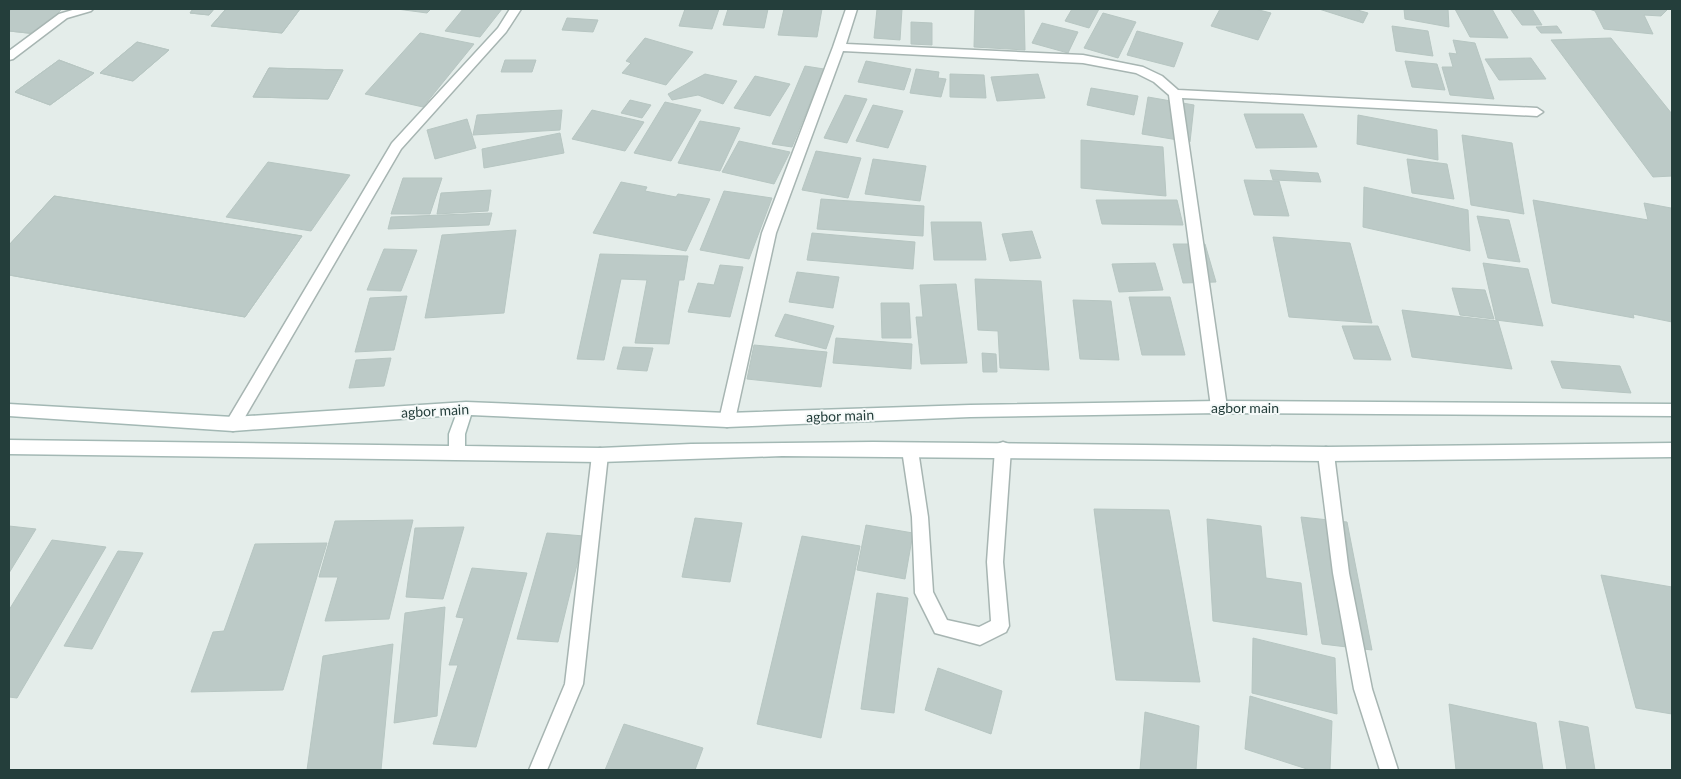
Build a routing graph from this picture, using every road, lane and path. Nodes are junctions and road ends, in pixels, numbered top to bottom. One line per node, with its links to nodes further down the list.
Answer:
1 (88, 9): 5 (street)
2 (515, 9): 13 (street)
3 (851, 9): 4 (street)
4 (839, 47): 6 (street); 12 (street)
5 (9, 56)
6 (1175, 94): 7 (street); 9 (street)
7 (1537, 112)
8 (466, 408): 12 (street, agbor main); 13 (street, agbor main); 18 (street)
9 (1219, 408): 11 (street, agbor main); 12 (street, agbor main)
10 (9, 410): 13 (street, agbor main)
11 (1672, 410)
12 (727, 420)
13 (233, 424)
14 (9, 447): 18 (street)
15 (1003, 449): 16 (street); 16 (street); 19 (street)
16 (910, 450): 20 (street)
17 (1672, 450): 19 (street)
18 (457, 452): 20 (street)
19 (1326, 454): 22 (street)
20 (600, 455): 21 (street)
21 (538, 770)
22 (1390, 770)

